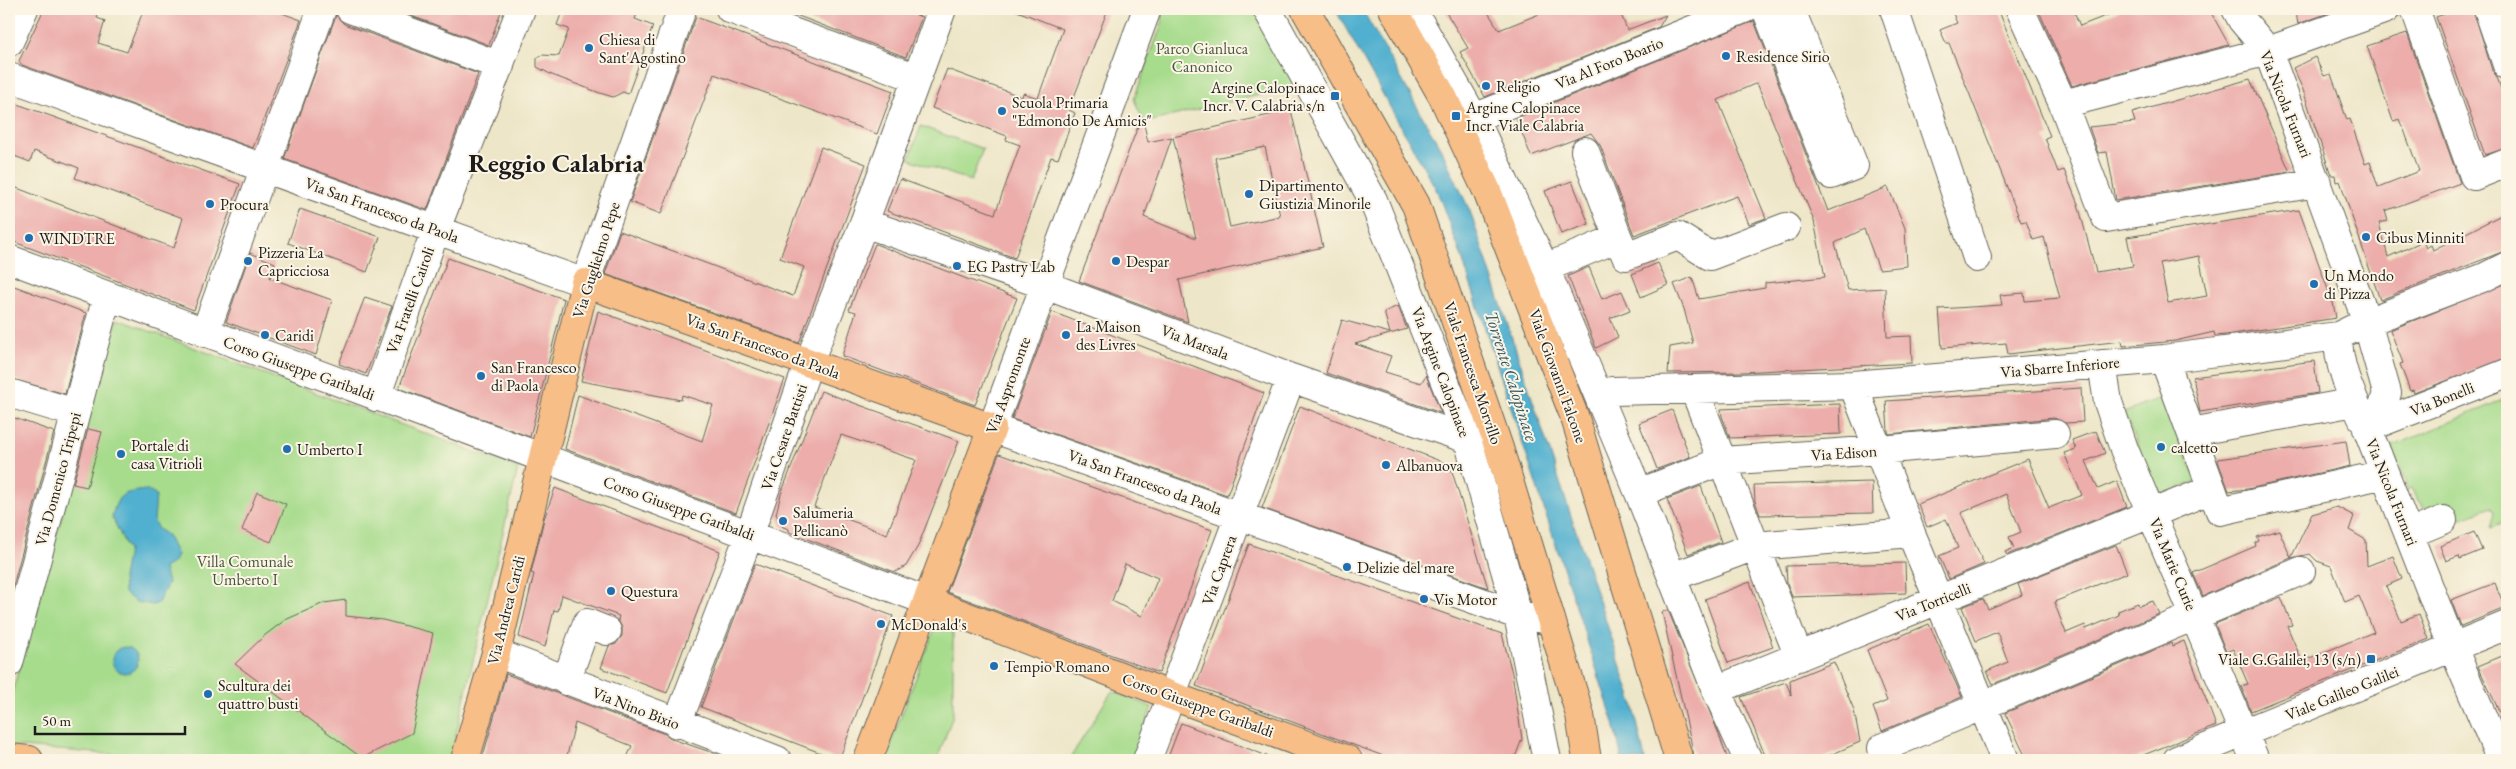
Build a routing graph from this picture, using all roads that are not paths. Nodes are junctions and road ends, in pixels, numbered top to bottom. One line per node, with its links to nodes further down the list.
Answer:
1 (24, 9): 21 (street)
2 (322, 9): 31 (street)
3 (350, 9): 24 (street)
4 (521, 9): 24 (street, Via Fratelli Cairoli)
5 (682, 9): 41 (street, Via Guglielmo Pepe)
6 (730, 9): 26 (street)
7 (942, 9): 26 (street, Via Cesare Battisti)
8 (1147, 9): 42 (street, Via Aspromonte)
9 (1267, 9): 63 (street, Via Argine Calopinace)
10 (1305, 9): 64 (main road, Viale Francesca Morvillo)
11 (1393, 9): 108 (main road, Viale Giovanni Falcone)
12 (1412, 9): 28 (street)
13 (1744, 9): 28 (street, Via Al Foro Boario)
14 (1894, 9): 37 (street)
15 (2020, 9): 27 (street)
16 (2236, 9): 22 (street, Via Nicola Furnari)
17 (2415, 9): 30 (street)
18 (2488, 9): 23 (street)
19 (2378, 10): 22 (street)
20 (1769, 16): 20 (street)
21 (9, 42)
22 (2268, 51): 27 (street); 32 (street, Via Nicola Furnari)
23 (2507, 65)
24 (500, 66): 35 (street, Via Fratelli Cairoli)
25 (9, 76): 31 (street, Via San Francesco da Paola)
26 (917, 78): 33 (street, Via Cesare Battisti)
27 (2063, 104): 32 (street)
28 (1474, 118): 40 (street)
29 (1584, 151): 36 (street)
30 (2507, 163)
31 (265, 168): 35 (street, Via San Francesco da Paola); 45 (street)
32 (2317, 183): 44 (street, Via Nicola Furnari)
33 (864, 223): 42 (street, Via Marsala); 48 (street, Via Cesare Battisti)
34 (1786, 227): 36 (street)
35 (436, 229): 41 (street, Via San Francesco da Paola); 56 (street, Via Fratelli Cairoli)
36 (1618, 238): 40 (street)
37 (1976, 258)
38 (9, 259): 43 (street, Corso Giuseppe Garibaldi)
39 (2507, 266): 44 (street, Via Sbarre Inferiore)
40 (1545, 268): 55 (street)
41 (585, 282): 48 (main road, Via San Francesco da Paola); 66 (main road, Via Guglielmo Pepe)
42 (1045, 285): 51 (street, Via Marsala); 60 (street, Via Aspromonte)
43 (107, 296): 45 (street, Corso Giuseppe Garibaldi); 58 (street, Via Domenico Tripepi)
44 (2367, 322): 46 (street, Via Sbarre Inferiore); 59 (street, Via Nicola Furnari)
45 (205, 332): 56 (street, Corso Giuseppe Garibaldi)
46 (2338, 336): 47 (street, Via Sbarre Inferiore); 57 (street)
47 (2164, 359): 49 (street, Via Sbarre Inferiore); 61 (street)
48 (810, 362): 60 (main road, Via San Francesco da Paola); 74 (street, Via Cesare Battisti)
49 (2102, 364): 52 (street, Via Sbarre Inferiore); 71 (street, Via Marie Curie)
50 (2507, 373): 59 (street, Via Bonelli)
51 (1291, 378): 63 (street, Via Marsala); 72 (street, Via Caprera)
52 (1853, 385): 53 (street, Via Sbarre Inferiore); 65 (street)
53 (1694, 389): 55 (street, Via Sbarre Inferiore); 67 (street)
54 (9, 393): 58 (street)
55 (1599, 394): 69 (street)
56 (376, 396): 66 (street, Corso Giuseppe Garibaldi)
57 (2355, 402): 59 (street); 61 (street)
58 (76, 413): 80 (street, Via Domenico Tripepi)
59 (2372, 426): 68 (street, Via Nicola Furnari)
60 (992, 428): 72 (street, Via San Francesco da Paola); 81 (main road, Via Aspromonte)
61 (2191, 432): 70 (street)
62 (2055, 434): 65 (street, Via Edison)
63 (1468, 440): 64 (street, Via Marsala); 83 (street, Via Argine Calopinace)
64 (1499, 448): 85 (main road, Viale Francesca Morvillo)
65 (1880, 450): 67 (street, Via Edison); 75 (street)
66 (543, 459): 74 (street, Corso Giuseppe Garibaldi); 89 (main road, Via Andrea Caridi)
67 (1722, 462): 69 (street, Via Edison); 77 (street)
68 (2385, 474): 70 (street, Via Torricelli); 76 (street, Via Nicola Furnari)
69 (1639, 493): 79 (street)
70 (2216, 500): 71 (street, Via Torricelli)
71 (2151, 514): 82 (street, Via Torricelli); 84 (street, Via Marie Curie)
72 (1239, 516): 83 (street, Via San Francesco da Paola); 94 (street, Via Caprera)
73 (2443, 520): 76 (street)
74 (750, 533): 81 (street, Corso Giuseppe Garibaldi); 96 (street, Via Cesare Battisti)
75 (1911, 533): 77 (street); 82 (street)
76 (2409, 534): 88 (street, Via Nicola Furnari)
77 (1755, 546): 79 (street); 90 (street)
78 (2301, 571): 84 (street)
79 (1672, 577): 93 (street)
80 (20, 579): 91 (street, Via Domenico Tripepi)
81 (927, 600): 94 (main road, Corso Giuseppe Garibaldi); 103 (main road, Via Aspromonte)
82 (1938, 600): 90 (street, Via Torricelli); 95 (street)
83 (1518, 615): 85 (street, Via San Francesco da Paola); 106 (street, Via Argine Calopinace)
84 (2195, 616): 95 (street); 97 (street, Via Marie Curie)
85 (1551, 620): 107 (main road, Viale Francesca Morvillo)
86 (2507, 625): 88 (street, Viale Galileo Galilei)
87 (607, 631): 92 (street)
88 (2453, 648): 97 (street, Viale Galileo Galilei); 113 (street, Via Nicola Furnari)
89 (496, 654): 92 (street, Via Nino Bixio); 101 (main road, Via Andrea Caridi)
90 (1799, 657): 93 (street, Via Torricelli)
91 (9, 663)
92 (566, 681): 96 (street, Via Nino Bixio)
93 (1716, 690): 109 (street)
94 (1172, 696): 104 (street, Via Caprera); 105 (main road, Corso Giuseppe Garibaldi)
95 (1982, 706): 98 (street); 110 (street)
96 (677, 724): 102 (street, Via Nino Bixio)
97 (2244, 734): 111 (street, Viale Galileo Galilei); 112 (street, Via Marie Curie)
98 (1882, 748)
99 (9, 758): 100 (main road)
100 (29, 760)
101 (465, 760)
102 (777, 760)
103 (868, 760)
104 (1147, 760)
105 (1348, 760)
106 (1547, 760)
107 (1587, 760)
108 (1679, 760)
109 (1748, 760)
110 (2005, 760)
111 (2177, 760)
112 (2255, 760)
113 (2501, 760)

